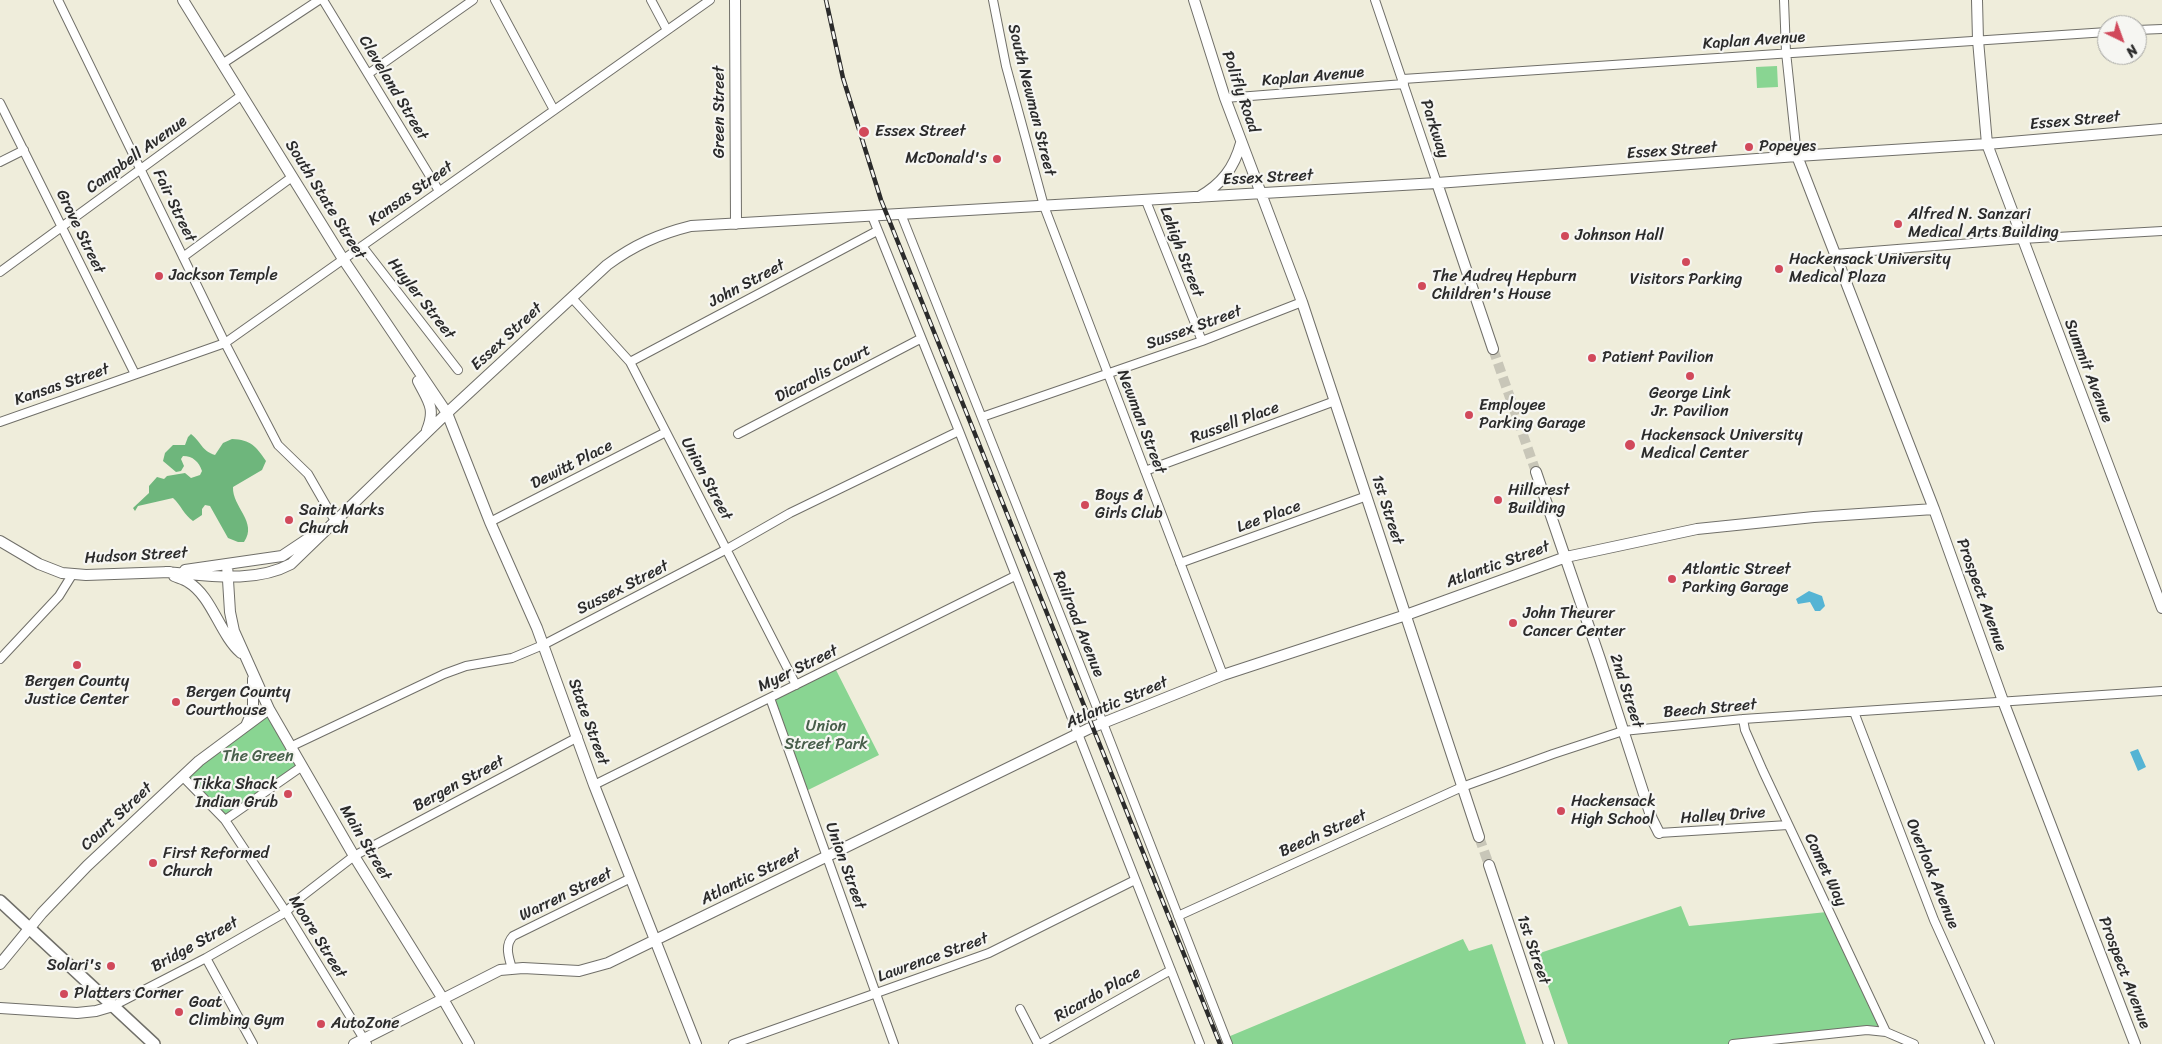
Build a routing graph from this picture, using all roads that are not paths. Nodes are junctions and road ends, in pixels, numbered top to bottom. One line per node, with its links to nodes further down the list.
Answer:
1 (58, 0): 34 (street, Fair Street)
2 (183, 0): 21 (street, South State Street)
3 (318, 0): 21 (street)
4 (322, 0): 22 (street, Cleveland Street)
5 (473, 0): 22 (street)
6 (495, 0): 27 (street)
7 (651, 0): 17 (street)
8 (710, 0): 17 (street, Kansas Street)
9 (735, 0): 44 (street, Green Street)
10 (993, 0): 41 (street, South Newman Street)
11 (1194, 0): 25 (street, Polifly Road)
12 (1375, 0): 23 (street, Parkway)
13 (1784, 0): 20 (street)
14 (1977, 0): 19 (street, Summit Avenue)
15 (2162, 28): 16 (street)
16 (2147, 29)
17 (668, 30): 27 (street, Kansas Street)
18 (2097, 33): 19 (street, Kaplan Avenue)
19 (1978, 40): 20 (street, Kaplan Avenue); 30 (street, Summit Avenue)
20 (1786, 52): 23 (street, Kaplan Avenue); 32 (street)
21 (222, 64): 24 (street, South State Street)
22 (368, 74): 37 (street, Cleveland Street)
23 (1404, 81): 25 (street, Kaplan Avenue); 36 (street, Parkway)
24 (242, 95): 34 (street, Campbell Avenue); 35 (street, South State Street)
25 (1225, 98): 29 (street, Polifly Road)
26 (0, 103): 31 (street, Grove Street)
27 (554, 110): 37 (street, Kansas Street)
28 (2162, 129): 30 (street, Essex Street)
29 (1241, 143): 38 (street, Polifly Road); 39 (street)
30 (1987, 144): 32 (street, Essex Street); 48 (street, Summit Avenue)
31 (24, 150): 33 (street); 45 (street, Grove Street)
32 (1797, 156): 36 (street, Essex Street); 50 (street, Prospect Avenue)
33 (0, 162)
34 (140, 170): 45 (street, Campbell Avenue); 51 (street, Fair Street)
35 (292, 177): 51 (street); 52 (street, South State Street)
36 (1437, 183): 38 (street, Essex Street); 59 (street)
37 (439, 191): 49 (street, Kansas Street)
38 (1260, 194): 39 (street, Essex Street); 55 (street, 1st Street)
39 (1199, 197): 40 (street, Essex Street)
40 (1146, 200): 41 (street, Essex Street); 57 (street, Lehigh Street)
41 (1044, 206): 42 (street, Essex Street); 64 (street, Newman Street)
42 (901, 214): 43 (street, Essex Street); 67 (street, Railroad Avenue)
43 (872, 216): 44 (street, Essex Street); 46 (street)
44 (736, 224): 54 (street, Essex Street)
45 (62, 227): 53 (street, Campbell Avenue); 63 (street, Grove Street)
46 (878, 231): 56 (street); 60 (street, John Street)
47 (2162, 231): 48 (street)
48 (2022, 239): 50 (street); 89 (street, Summit Avenue)
49 (362, 246): 52 (street, Kansas Street); 62 (street, Huyler Street)
50 (1835, 254): 76 (street, Prospect Avenue)
51 (183, 257): 58 (street, Fair Street)
52 (343, 259): 58 (street, Kansas Street); 61 (street, South State Street)
53 (0, 272)
54 (572, 298): 60 (street, Union Street); 66 (street, Essex Street)
55 (1302, 302): 57 (street, Sussex Street); 65 (street, 1st Street)
56 (920, 339): 69 (street); 72 (street, Dicarolis Court)
57 (1202, 341): 64 (street, Sussex Street)
58 (225, 343): 63 (street, Kansas Street); 77 (street, Fair Street)
59 (1493, 349)
60 (630, 362): 70 (street, Union Street)
61 (415, 366): 66 (street, South State Street); 71 (street)
62 (458, 370)
63 (136, 374): 68 (street, Kansas Street)
64 (1108, 374): 67 (street, Sussex Street); 73 (street, Newman Street)
65 (1335, 401): 73 (street, Russell Place); 75 (street, 1st Street)
66 (447, 413): 71 (street, Essex Street); 78 (street, State Street)
67 (982, 417): 103 (street, Railroad Avenue)
68 (0, 422)
69 (958, 431): 80 (street, Sussex Street); 88 (street)
70 (666, 432): 78 (street, Dewitt Place); 80 (street, Union Street)
71 (425, 434): 77 (street, Essex Street)
72 (738, 434)
73 (1145, 471): 83 (street, Newman Street)
74 (1536, 472): 82 (street, 2nd Street)
75 (1366, 496): 83 (street, Lee Place); 90 (street, 1st Street)
76 (1934, 509): 82 (street, Atlantic Street); 99 (street, Prospect Avenue)
77 (335, 521): 81 (street, Essex Street); 87 (street, Essex Street)
78 (490, 522): 91 (street, State Street)
79 (0, 541): 86 (street, Hudson Street)
80 (727, 549): 91 (street, Sussex Street); 96 (street, Union Street)
81 (282, 556): 84 (street, Hudson Street)
82 (1566, 557): 90 (street, Atlantic Street); 105 (street, 2nd Street)
83 (1180, 563): 95 (street, Newman Street)
84 (227, 564): 85 (street, Hudson Street); 87 (street, Main Street)
85 (166, 572): 86 (street, Hudson Street); 87 (street, Essex Street); 92 (street, Main Street)
86 (72, 575): 93 (street)
87 (228, 576): 92 (street, Main Street)
88 (1015, 576): 96 (street, Myer Street); 106 (street)
89 (2162, 608)
90 (1406, 615): 95 (street, Atlantic Street); 112 (street, 1st Street)
91 (543, 645): 107 (street, State Street); 108 (street, Sussex Street)
92 (243, 654): 94 (street, Main Street)
93 (0, 660)
94 (252, 673): 100 (street, Main Street); 104 (street)
95 (1222, 676): 103 (street, Atlantic Street)
96 (796, 685): 98 (street, Myer Street)
97 (2162, 691): 99 (street, Beech Street)
98 (770, 698): 111 (street, Myer Street); 118 (street, Union Street)
99 (2003, 701): 101 (street, Beech Street); 153 (street, Prospect Avenue)
100 (269, 709): 104 (street, Court Street); 108 (street, Main Street)
101 (1854, 712): 102 (street, Beech Street); 152 (street, Overlook Avenue)
102 (1743, 719): 105 (street, Beech Street); 114 (street, Comet Way)
103 (1103, 723): 106 (street, Atlantic Street); 124 (street, Railroad Avenue)
104 (246, 727): 110 (street, Court Street)
105 (1623, 731): 112 (street, Beech Street); 115 (street, 2nd Street)
106 (1077, 734): 118 (street, Atlantic Street); 121 (street)
107 (578, 737): 111 (street, State Street); 117 (street, Bergen Street)
108 (290, 747): 109 (street, Main Street)
109 (301, 767): 113 (street); 117 (street, Main Street)
110 (183, 777): 113 (street, Moore Street); 125 (street, Court Street)
111 (594, 785): 120 (street, State Street)
112 (1462, 786): 116 (street, 1st Street); 124 (street, Beech Street)
113 (225, 820): 123 (street, Moore Street)
114 (1788, 825): 115 (street, Halley Drive); 136 (street, Comet Way)
115 (1659, 833)
116 (1479, 837)
117 (354, 856): 123 (street, Bridge Street); 132 (street, Main Street)
118 (827, 857): 126 (street, Atlantic Street); 131 (street, Union Street)
119 (1489, 865): 149 (street, 1st Street)
120 (631, 878): 126 (street, State Street); 129 (street, Warren Street)
121 (1135, 880): 130 (street); 131 (street, Lawrence Street)
122 (0, 901): 125 (main road)
123 (286, 912): 127 (street, Bridge Street); 138 (street, Moore Street)
124 (1178, 916): 148 (street, Railroad Avenue)
125 (30, 928): 128 (street, Court Street); 133 (main road)
126 (655, 940): 129 (street, Atlantic Street); 142 (street, State Street)
127 (206, 958): 133 (street, Bridge Street); 140 (street)
128 (0, 964)
129 (512, 969): 132 (street, Atlantic Street)
130 (1171, 970): 137 (street, Ricardo Place); 147 (street)
131 (876, 993): 143 (street, Lawrence Street); 144 (street, Union Street)
132 (443, 999): 138 (street, Atlantic Street); 141 (street, Main Street)
133 (113, 1006): 134 (street, Bridge Street); 139 (main road)
134 (1, 1008)
135 (1020, 1009): 145 (street)
136 (1886, 1032): 150 (street); 151 (street)
137 (1055, 1035): 145 (street, Ricardo Place); 146 (street)
138 (361, 1042)
139 (154, 1044)
140 (253, 1044)
141 (468, 1044)
142 (696, 1044)
143 (733, 1044)
144 (894, 1044)
145 (1039, 1044)
146 (1058, 1044)
147 (1200, 1044)
148 (1228, 1044)
149 (1548, 1044)
150 (1733, 1044)
151 (1914, 1044)
152 (1990, 1044)
153 (2135, 1044)

